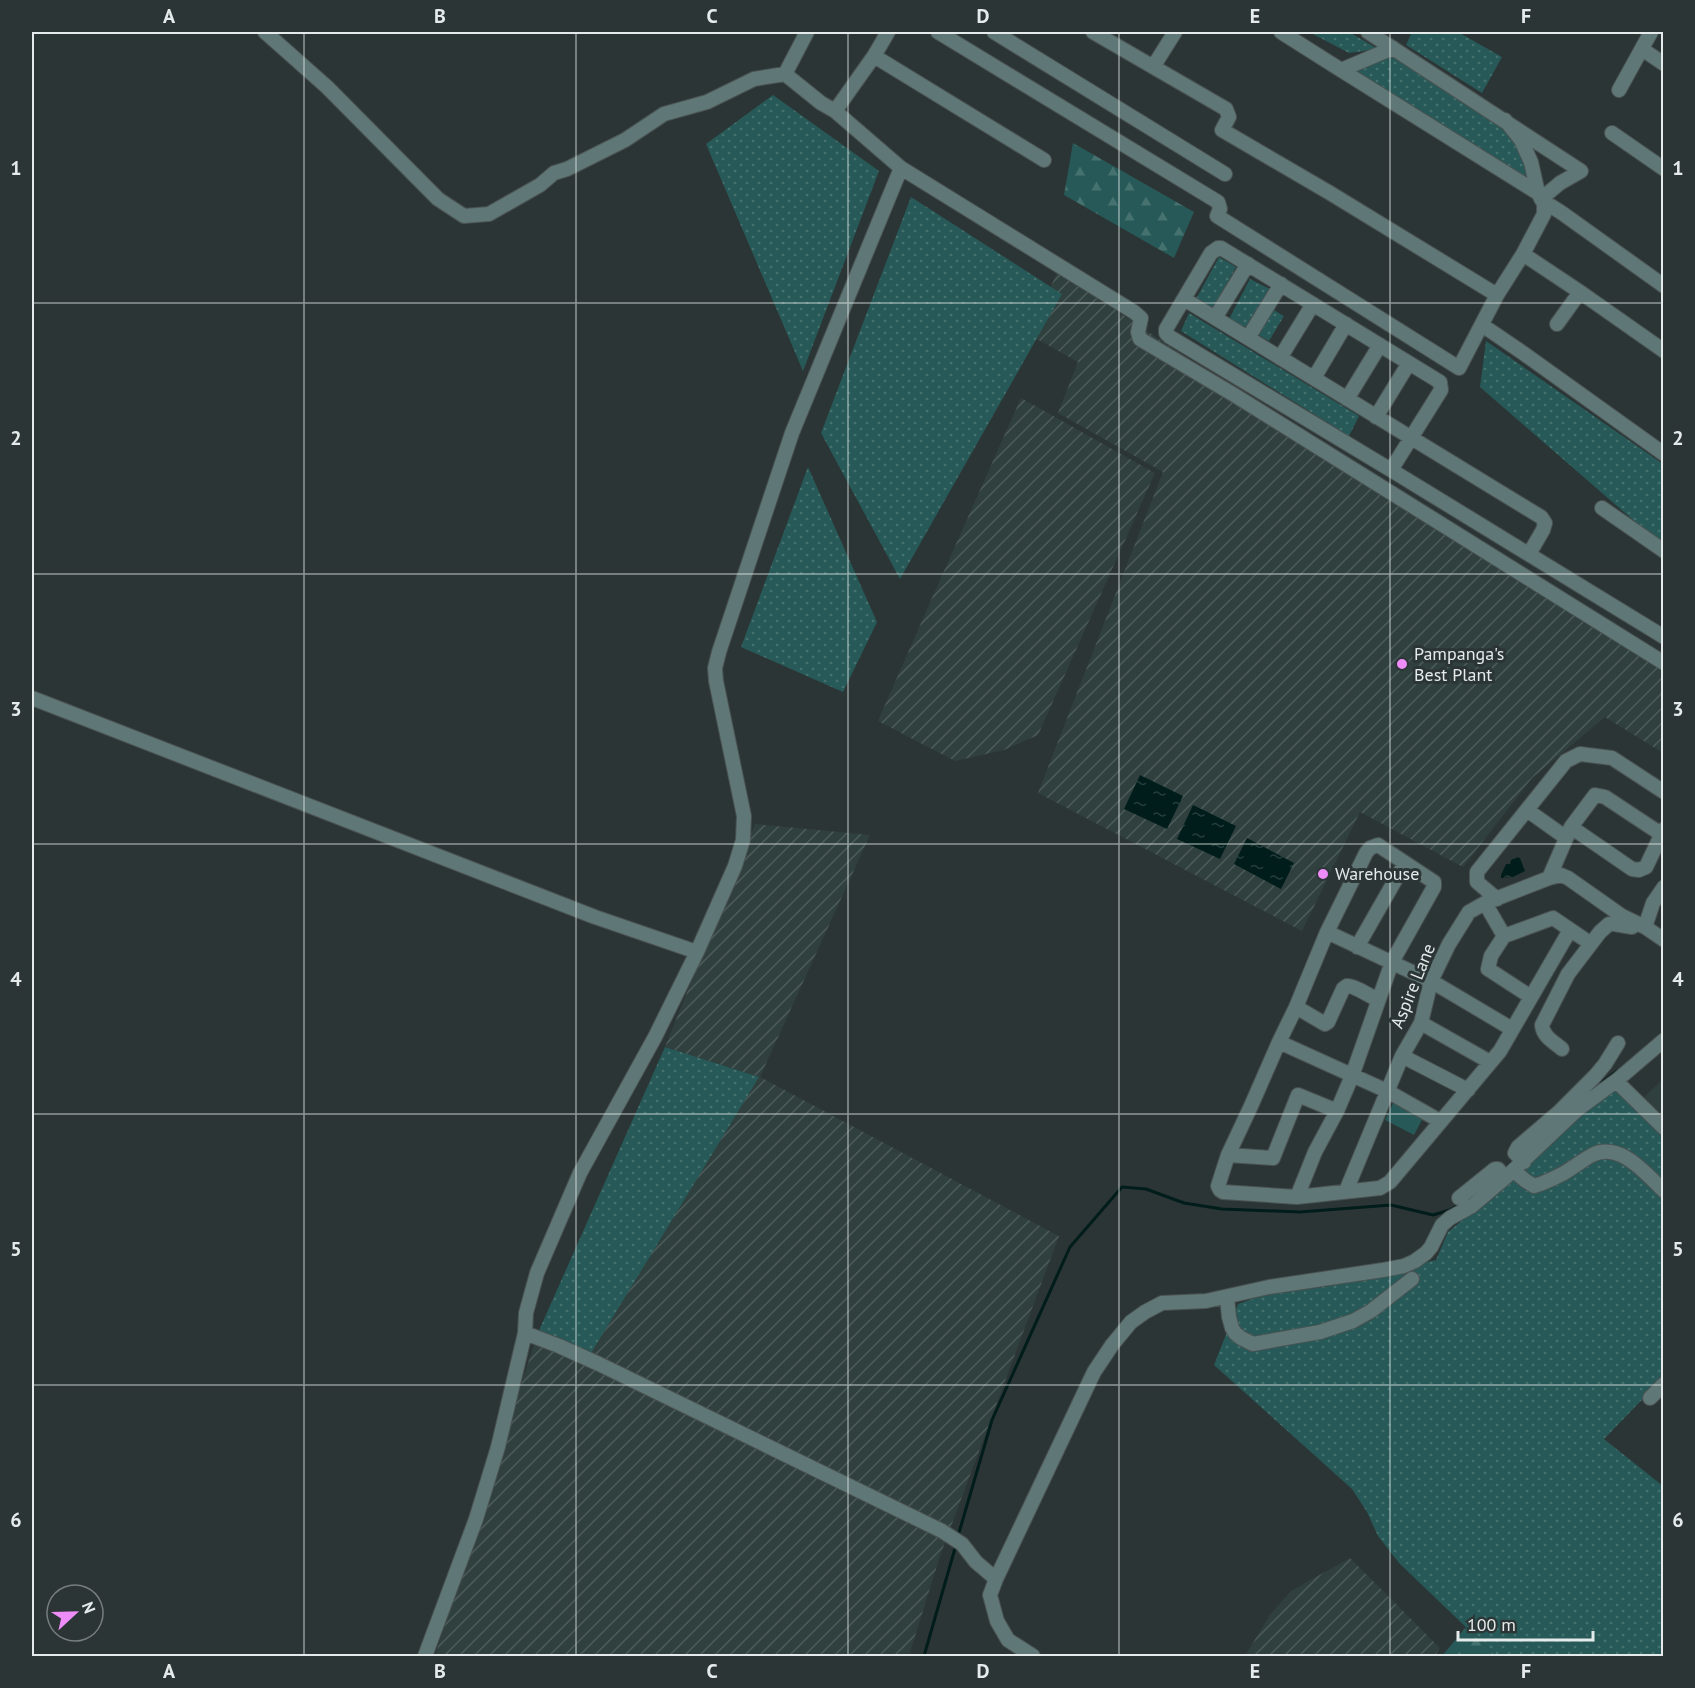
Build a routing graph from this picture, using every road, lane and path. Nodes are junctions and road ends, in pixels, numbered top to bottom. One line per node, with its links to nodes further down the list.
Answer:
1 (265, 32): 17 (street)
2 (807, 32): 17 (street)
3 (888, 32): 13 (street)
4 (938, 32): 38 (street)
5 (994, 32): 25 (street)
6 (1093, 32): 15 (street)
7 (1175, 32): 15 (street)
8 (1281, 32): 16 (street)
9 (1368, 32): 11 (street)
10 (1651, 32): 12 (street)
11 (1393, 48): 16 (street); 20 (street)
12 (1642, 49): 14 (street); 18 (street)
13 (874, 56): 19 (street); 22 (street)
14 (1664, 64)
15 (1153, 67): 32 (street)
16 (1341, 70): 26 (street)
17 (785, 74): 19 (street)
18 (1619, 90)
19 (835, 111): 23 (street)
20 (1505, 120): 26 (street); 26 (street)
21 (1612, 133): 24 (street)
22 (1044, 160)
23 (901, 168): 54 (street); 71 (street)
24 (1664, 169)
25 (1225, 174)
26 (1541, 198): 27 (street); 30 (street)
27 (1523, 254): 31 (street); 32 (street)
28 (1248, 264): 29 (street); 33 (street); 35 (street)
29 (1281, 284): 34 (street); 39 (street)
30 (1664, 286)
31 (1580, 292): 37 (street); 41 (street)
32 (1497, 295): 38 (street)
33 (1184, 299): 35 (street); 49 (street)
34 (1313, 304): 36 (street); 42 (street)
35 (1215, 318): 39 (street)
36 (1346, 324): 40 (street); 44 (street)
37 (1557, 324)
38 (1482, 325): 48 (street)
39 (1248, 338): 42 (street)
40 (1380, 345): 43 (street); 45 (street)
41 (1664, 351)
42 (1280, 358): 44 (street)
43 (1409, 363): 46 (street); 47 (street)
44 (1314, 378): 45 (street)
45 (1347, 399): 46 (street)
46 (1377, 417): 47 (street)
47 (1410, 437): 49 (street); 52 (street)
48 (1664, 454)
49 (1391, 470): 52 (street)
50 (1602, 508): 51 (street)
51 (1664, 551)
52 (1529, 554): 53 (street)
53 (1664, 637)
54 (1664, 663)
55 (32, 699): 71 (street)
56 (1664, 792): 57 (street)
57 (1527, 810): 58 (street); 63 (street)
58 (1568, 832): 59 (street); 59 (street); 61 (street)
59 (1662, 832)
60 (1405, 863): 66 (street); 70 (street); 72 (street)
61 (1550, 878): 63 (street, Aspire Lane); 64 (street)
62 (1664, 887): 64 (street)
63 (1491, 901): 67 (street); 73 (street, Aspire Lane)
64 (1641, 925): 69 (street); 82 (street)
65 (1570, 930): 67 (street); 68 (street); 74 (street)
66 (1327, 932): 70 (street); 76 (street)
67 (1504, 936): 74 (street)
68 (1584, 939)
69 (1664, 940)
70 (1357, 947): 72 (street)
71 (697, 952): 101 (street)
72 (1392, 962): 73 (street); 75 (street)
73 (1431, 981): 77 (street, Aspire Lane); 78 (street)
74 (1531, 997): 78 (street)
75 (1378, 999): 76 (street); 85 (street)
76 (1296, 1007): 80 (street)
77 (1421, 1023): 83 (street, Aspire Lane); 84 (street)
78 (1512, 1029): 84 (street)
79 (1664, 1040): 86 (street)
80 (1278, 1042): 85 (street); 92 (street)
81 (1618, 1043): 93 (street)
82 (1562, 1049)
83 (1402, 1056): 87 (street); 88 (street, Aspire Lane)
84 (1490, 1062): 87 (street)
85 (1352, 1076): 88 (street); 89 (street)
86 (1616, 1082): 91 (street); 93 (street)
87 (1468, 1090): 90 (street)
88 (1387, 1091): 90 (street); 94 (street, Aspire Lane)
89 (1337, 1111): 92 (street); 97 (street)
90 (1440, 1120): 94 (street)
91 (1664, 1128)
92 (1228, 1155): 97 (street)
93 (1512, 1167): 95 (street); 96 (street)
94 (1346, 1191): 97 (street)
95 (1664, 1191)
96 (1476, 1193): 98 (street); 100 (street)
97 (1297, 1197)
98 (1459, 1198)
99 (1412, 1279): 100 (street)
100 (1227, 1297): 104 (street)
101 (525, 1333): 104 (street); 105 (street)
102 (1664, 1384): 103 (street)
103 (1650, 1398)
104 (996, 1579): 106 (street)
105 (425, 1656)
106 (1033, 1656)

